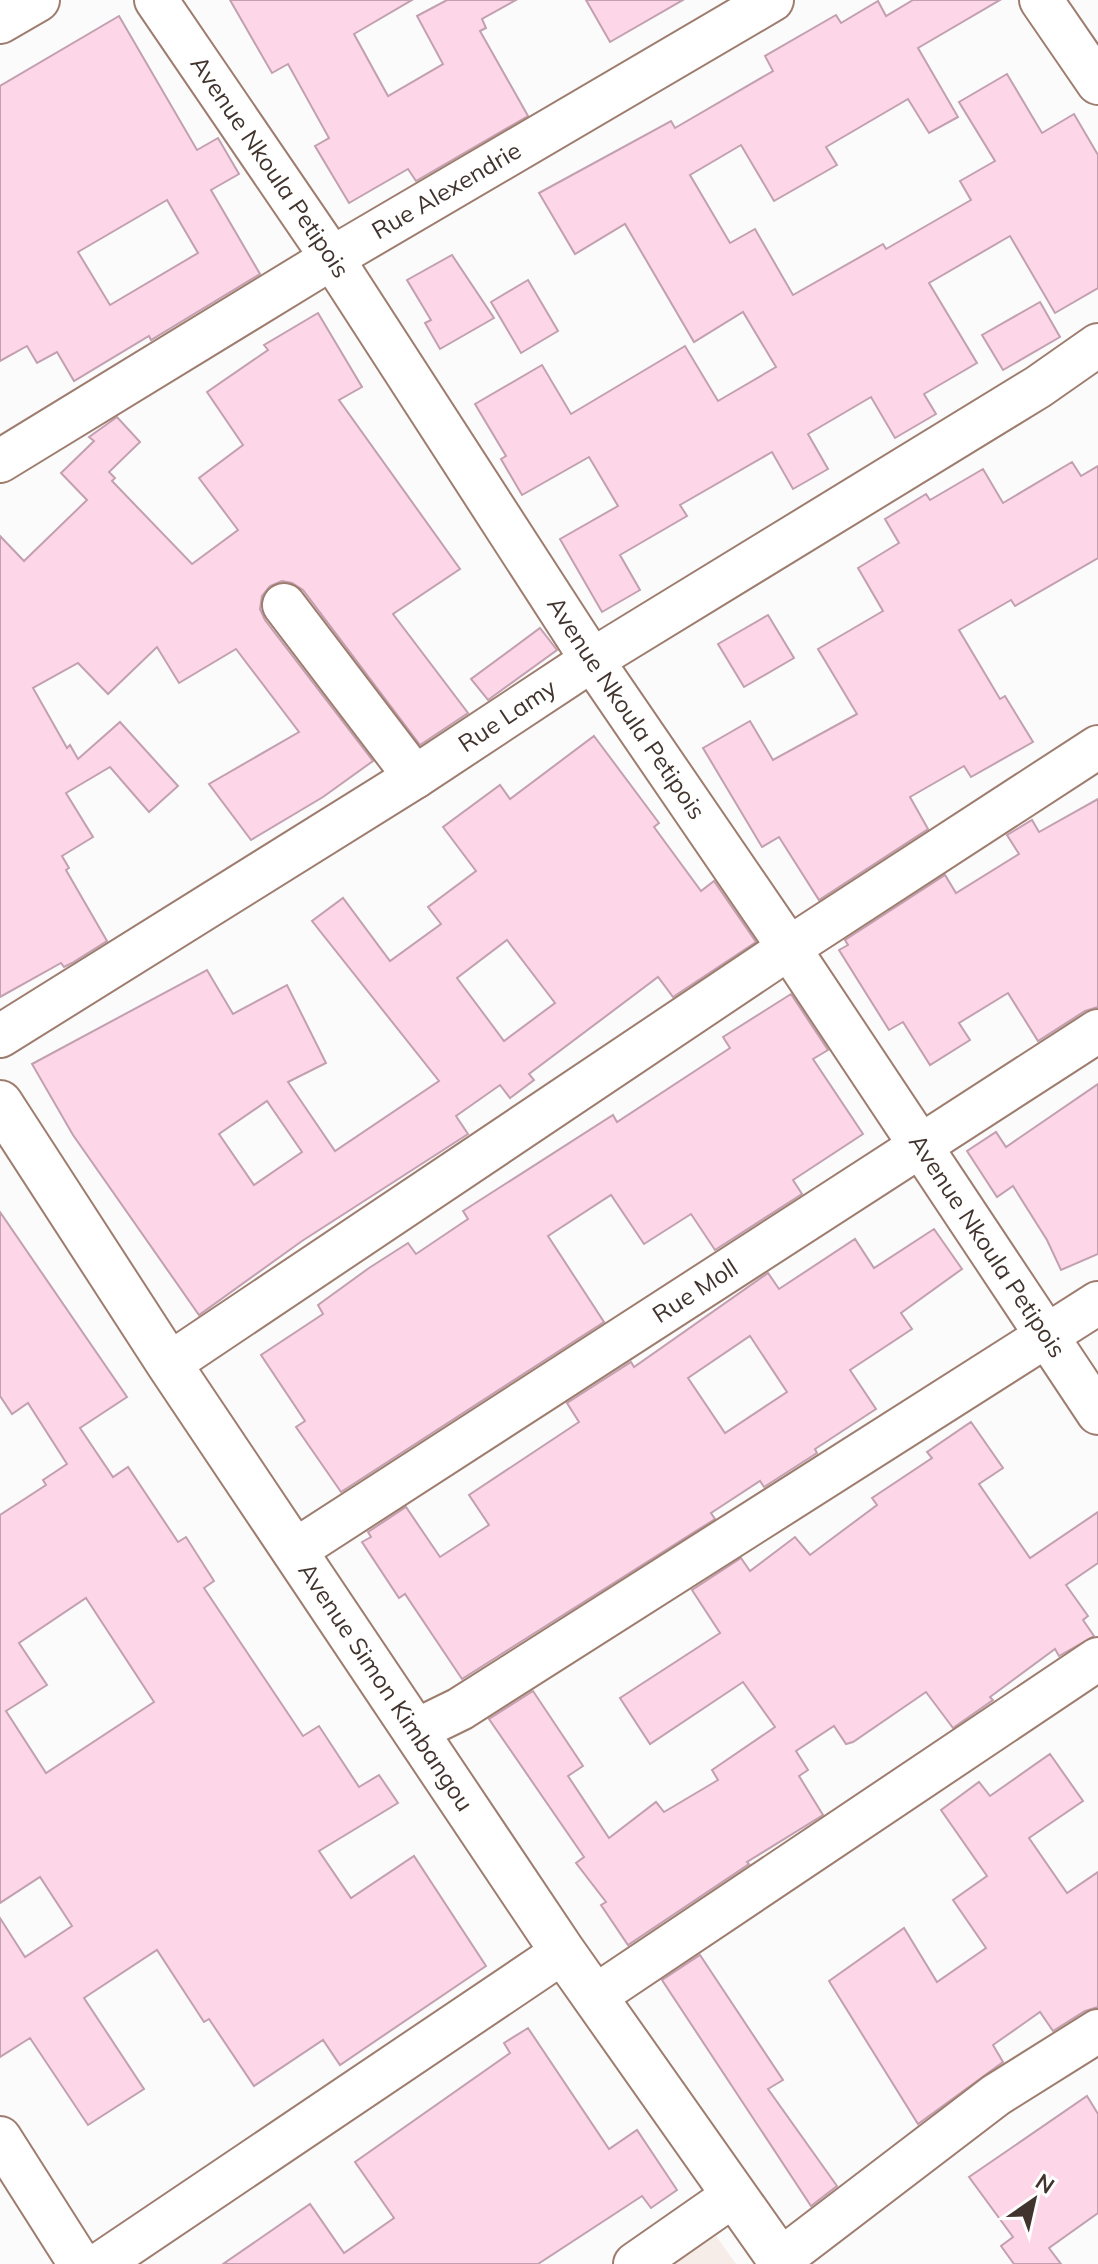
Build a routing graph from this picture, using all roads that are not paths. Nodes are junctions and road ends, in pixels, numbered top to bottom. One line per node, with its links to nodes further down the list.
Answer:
1 (38, 0): 5 (street)
2 (156, 0): 7 (street, Avenue Nkoula Petipois)
3 (772, 0): 7 (street, Rue Alexendrie)
4 (1041, 0): 6 (street)
5 (0, 22)
6 (1098, 83)
7 (332, 258): 9 (street, Rue Alexendrie); 11 (street, Avenue Nkoula Petipois)
8 (1098, 345): 11 (street, Rue Lamy)
9 (0, 461)
10 (284, 605): 13 (street)
11 (592, 660): 13 (street, Rue Lamy); 14 (street, Avenue Nkoula Petipois)
12 (1098, 747): 14 (street)
13 (415, 777): 16 (street, Rue Lamy)
14 (789, 948): 18 (street, Avenue Nkoula Petipois); 21 (street)
15 (1098, 1031): 18 (street, Rue Moll)
16 (0, 1036)
17 (0, 1103): 21 (street, Avenue Simon Kimbangou)
18 (921, 1145): 20 (street, Avenue Nkoula Petipois); 23 (street, Rue Moll)
19 (1098, 1303): 20 (street)
20 (1047, 1336): 22 (street, Avenue Nkoula Petipois); 25 (street)
21 (169, 1364): 23 (street, Avenue Simon Kimbangou)
22 (1098, 1413)
23 (294, 1551): 25 (street, Avenue Simon Kimbangou)
24 (1098, 1659): 27 (street)
25 (415, 1731): 26 (street, Avenue Simon Kimbangou)
26 (563, 1952): 27 (street, Avenue Simon Kimbangou); 33 (street)
27 (594, 1997): 30 (street, Avenue Simon Kimbangou)
28 (1098, 2031): 31 (street)
29 (0, 2138): 32 (street)
30 (734, 2195): 31 (street, Avenue Simon Kimbangou); 34 (street)
31 (782, 2262)
32 (80, 2264)
33 (100, 2264)
34 (635, 2264)

